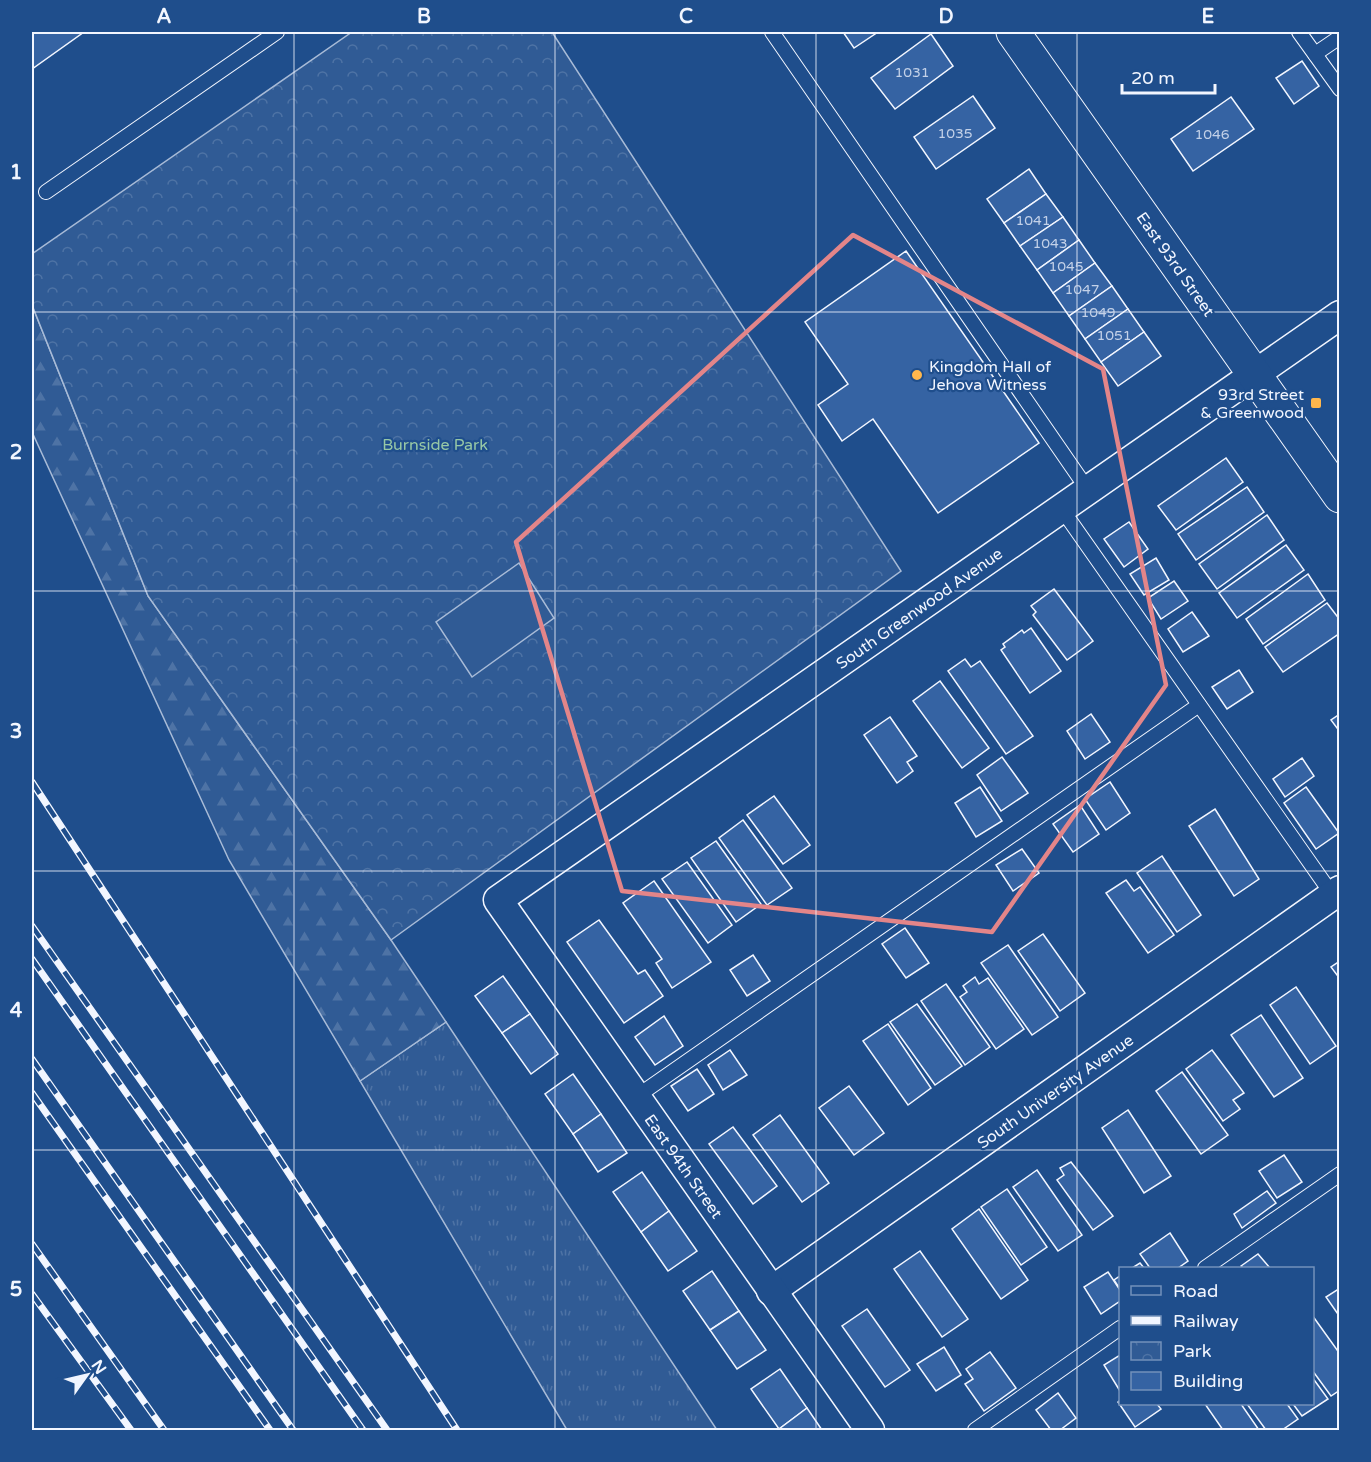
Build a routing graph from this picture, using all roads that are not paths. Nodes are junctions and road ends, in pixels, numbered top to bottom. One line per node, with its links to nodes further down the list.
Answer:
1 (278, 32): 8 (lane)
2 (772, 32): 11 (lane)
3 (1013, 32): 10 (street, East 93rd Street)
4 (1299, 32): 6 (lane)
5 (1340, 37): 6 (lane)
6 (1315, 54): 7 (lane)
7 (1340, 89)
8 (46, 192)
9 (1340, 315): 10 (street, South Greenwood Avenue)
10 (1254, 374): 11 (street, South Greenwood Avenue); 12 (street, East 93rd Street)
11 (1088, 490): 13 (street, South Greenwood Avenue)
12 (1340, 496)
13 (1061, 508): 14 (lane); 16 (street, South Greenwood Avenue)
14 (1199, 705): 15 (lane); 17 (lane)
15 (1337, 897): 20 (street, South University Avenue)
16 (498, 900): 17 (street, East 94th Street)
17 (636, 1097): 20 (street, East 94th Street)
18 (1340, 1174): 19 (lane)
19 (1208, 1267)
20 (771, 1291): 22 (street, East 94th Street)
21 (1119, 1329): 23 (lane)
22 (870, 1431)
23 (975, 1431)

